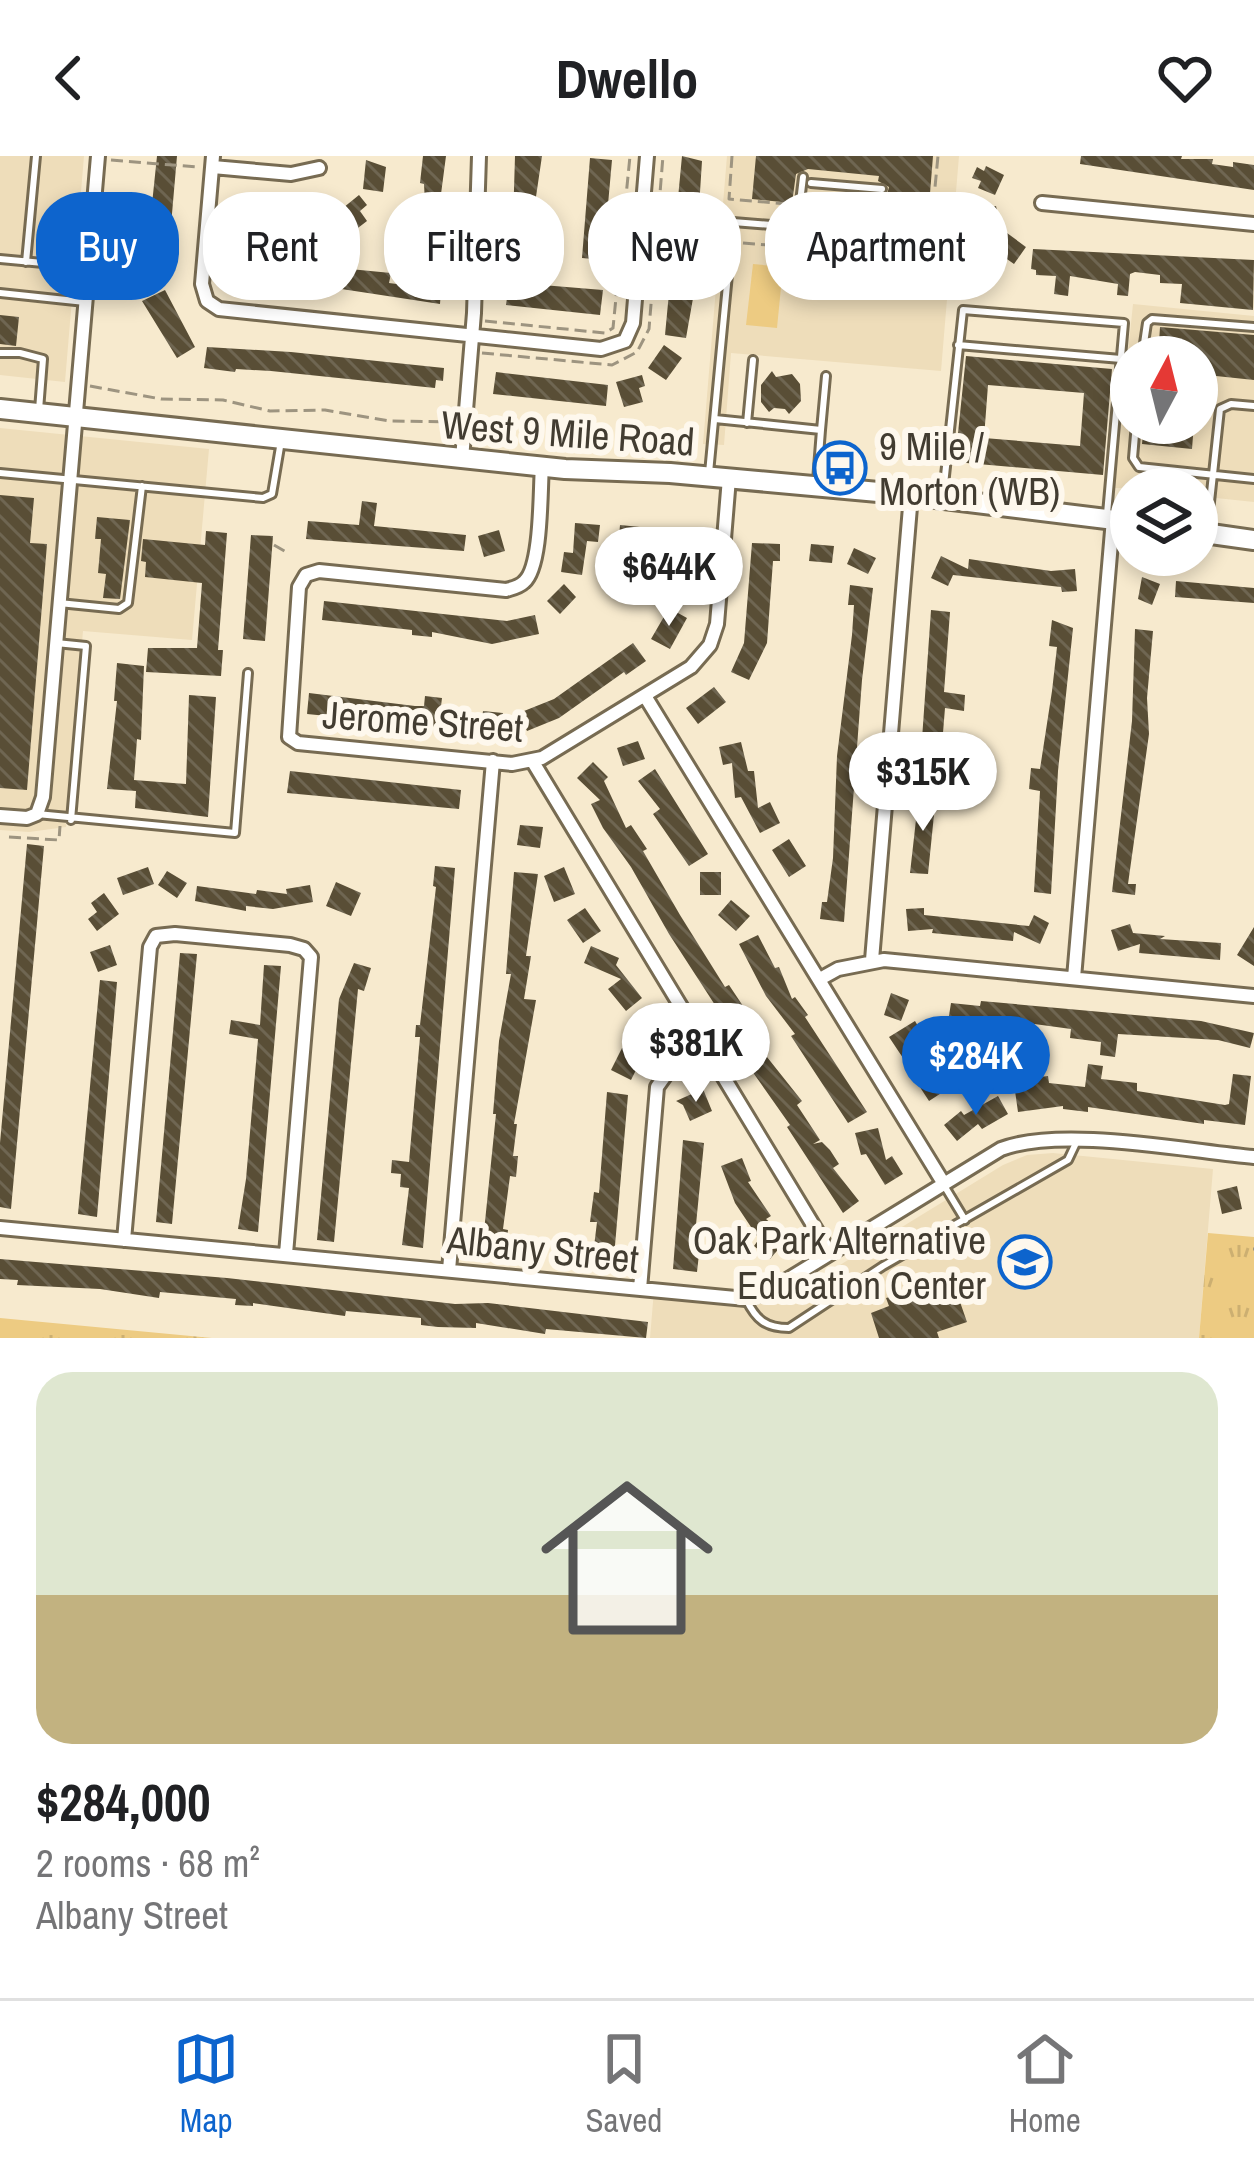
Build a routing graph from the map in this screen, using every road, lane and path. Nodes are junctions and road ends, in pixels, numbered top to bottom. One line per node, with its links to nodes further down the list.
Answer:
1 (36, 156): 22 (lane)
2 (479, 156): 28 (street)
3 (630, 156): 26 (path)
4 (647, 156): 28 (street)
5 (663, 156): 33 (path)
6 (732, 156): 17 (path)
7 (938, 156): 16 (path)
8 (101, 158): 9 (path); 13 (street)
9 (209, 164): 10 (street); 28 (street)
10 (319, 168)
11 (807, 180): 12 (lane); 14 (lane); 15 (path)
12 (882, 189)
13 (97, 192)
14 (804, 192)
15 (809, 192)
16 (935, 192)
17 (765, 202)
18 (1042, 203): 20 (street)
19 (765, 224): 42 (lane)
20 (1254, 224)
21 (0, 260): 22 (lane)
22 (26, 262): 23 (lane)
23 (36, 263)
24 (0, 293): 25 (lane)
25 (85, 302): 41 (street)
26 (484, 320)
27 (1254, 327): 30 (lane)
28 (472, 336): 48 (street)
29 (1123, 336): 31 (lane)
30 (1145, 336)
31 (958, 345): 34 (lane); 60 (lane)
32 (0, 353): 40 (lane)
33 (480, 353)
34 (1110, 358)
35 (753, 360): 44 (lane)
36 (826, 376): 45 (lane)
37 (88, 386): 43 (path)
38 (1254, 406): 51 (lane)
39 (0, 409): 40 (main road, West 9 Mile Road)
40 (39, 413): 41 (main road, West 9 Mile Road)
41 (76, 416): 46 (main road, West 9 Mile Road); 55 (street)
42 (715, 419): 44 (lane); 54 (lane)
43 (455, 422)
44 (747, 423): 45 (lane)
45 (821, 430): 58 (lane)
46 (281, 437): 48 (main road, West 9 Mile Road); 57 (lane)
47 (1134, 444): 50 (lane)
48 (461, 459): 49 (main road, West 9 Mile Road)
49 (542, 466): 54 (main road, West 9 Mile Road); 71 (street, Jerome Street)
50 (1160, 468)
51 (1215, 468)
52 (0, 473): 55 (lane)
53 (1218, 475): 56 (lane)
54 (719, 478): 58 (main road, West 9 Mile Road); 70 (street, Jerome Street)
55 (71, 479): 57 (lane); 67 (street)
56 (1254, 479)
57 (142, 486): 67 (lane)
58 (816, 487): 59 (main road, West 9 Mile Road)
59 (910, 495): 60 (main road, West 9 Mile Road); 78 (street)
60 (942, 499): 61 (main road, West 9 Mile Road)
61 (1110, 519)
62 (1218, 534): 63 (main road)
63 (1254, 540)
64 (274, 545): 65 (path)
65 (288, 553)
66 (1112, 576): 79 (street)
67 (59, 603): 68 (street)
68 (56, 643): 73 (street); 75 (lane)
69 (248, 673): 75 (lane)
70 (645, 696): 72 (street, Jerome Street); 80 (street)
71 (493, 761): 72 (street, Jerome Street); 91 (street)
72 (533, 762): 82 (street)
73 (37, 814): 74 (street); 75 (lane)
74 (0, 816)
75 (71, 820)
76 (60, 826): 77 (path)
77 (9, 836)
78 (872, 960): 79 (street); 80 (street)
79 (1075, 978): 81 (street)
80 (820, 979): 85 (street)
81 (1254, 996)
82 (705, 1048): 89 (street); 92 (street)
83 (1077, 1140): 84 (street); 85 (street); 86 (lane)
84 (1254, 1157)
85 (944, 1184): 86 (lane); 89 (street)
86 (964, 1220): 93 (lane)
87 (0, 1228): 88 (street, Albany Street)
88 (124, 1240): 90 (street, Albany Street); 90 (street)
89 (830, 1253): 93 (street)
90 (286, 1254): 91 (street, Albany Street)
91 (449, 1270): 92 (street, Albany Street)
92 (640, 1289): 93 (street, Albany Street)
93 (746, 1299)

